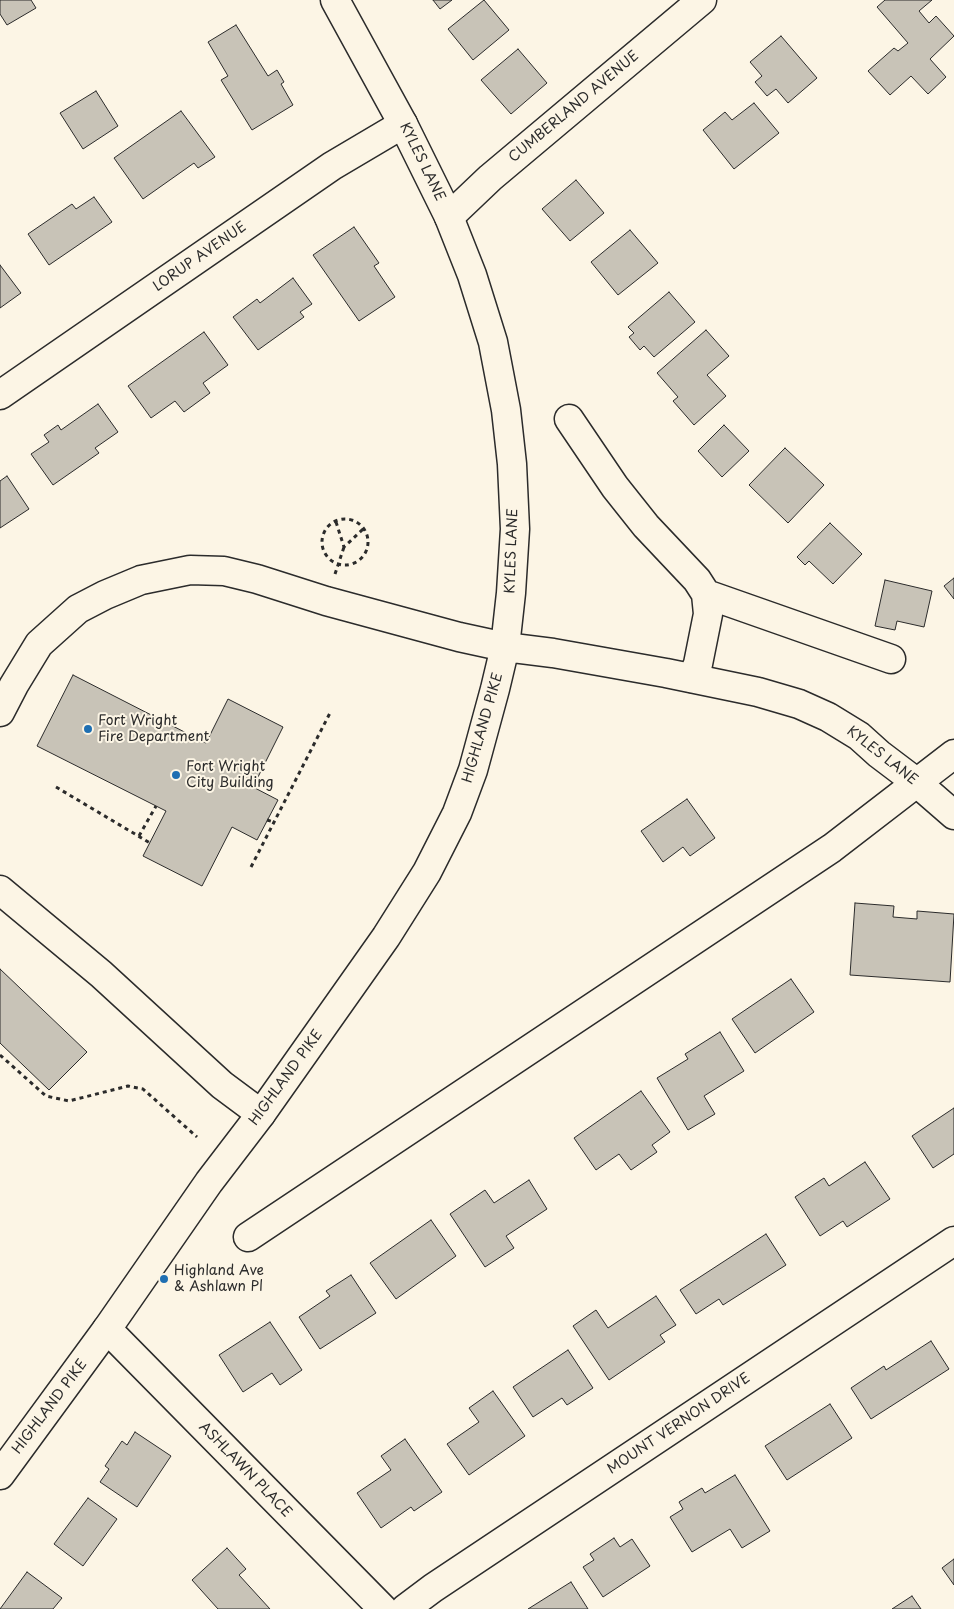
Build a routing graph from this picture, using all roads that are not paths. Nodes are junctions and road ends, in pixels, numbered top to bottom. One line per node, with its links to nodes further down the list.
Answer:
1 (336, 0): 3 (street, KYLES LANE)
2 (702, 0): 4 (street, CUMBERLAND AVENUE)
3 (403, 124): 4 (street, KYLES LANE); 5 (street, LORUP AVENUE)
4 (449, 217): 8 (street, KYLES LANE)
5 (0, 395)
6 (569, 419): 7 (street)
7 (706, 594): 9 (street); 10 (street)
8 (505, 647): 10 (street, KYLES LANE); 11 (street); 16 (street, HIGHLAND PIKE)
9 (891, 659)
10 (692, 678): 13 (street, KYLES LANE)
11 (0, 712)
12 (954, 754): 13 (street)
13 (916, 782): 14 (street, KYLES LANE); 17 (street)
14 (954, 815)
15 (0, 890): 16 (street)
16 (261, 1114): 19 (street, HIGHLAND PIKE)
17 (248, 1237)
18 (954, 1240): 22 (street, MOUNT VERNON DRIVE)
19 (107, 1330): 20 (street, HIGHLAND PIKE); 21 (street, ASHLAWN PLACE)
20 (0, 1474)
21 (382, 1609)
22 (405, 1609)

